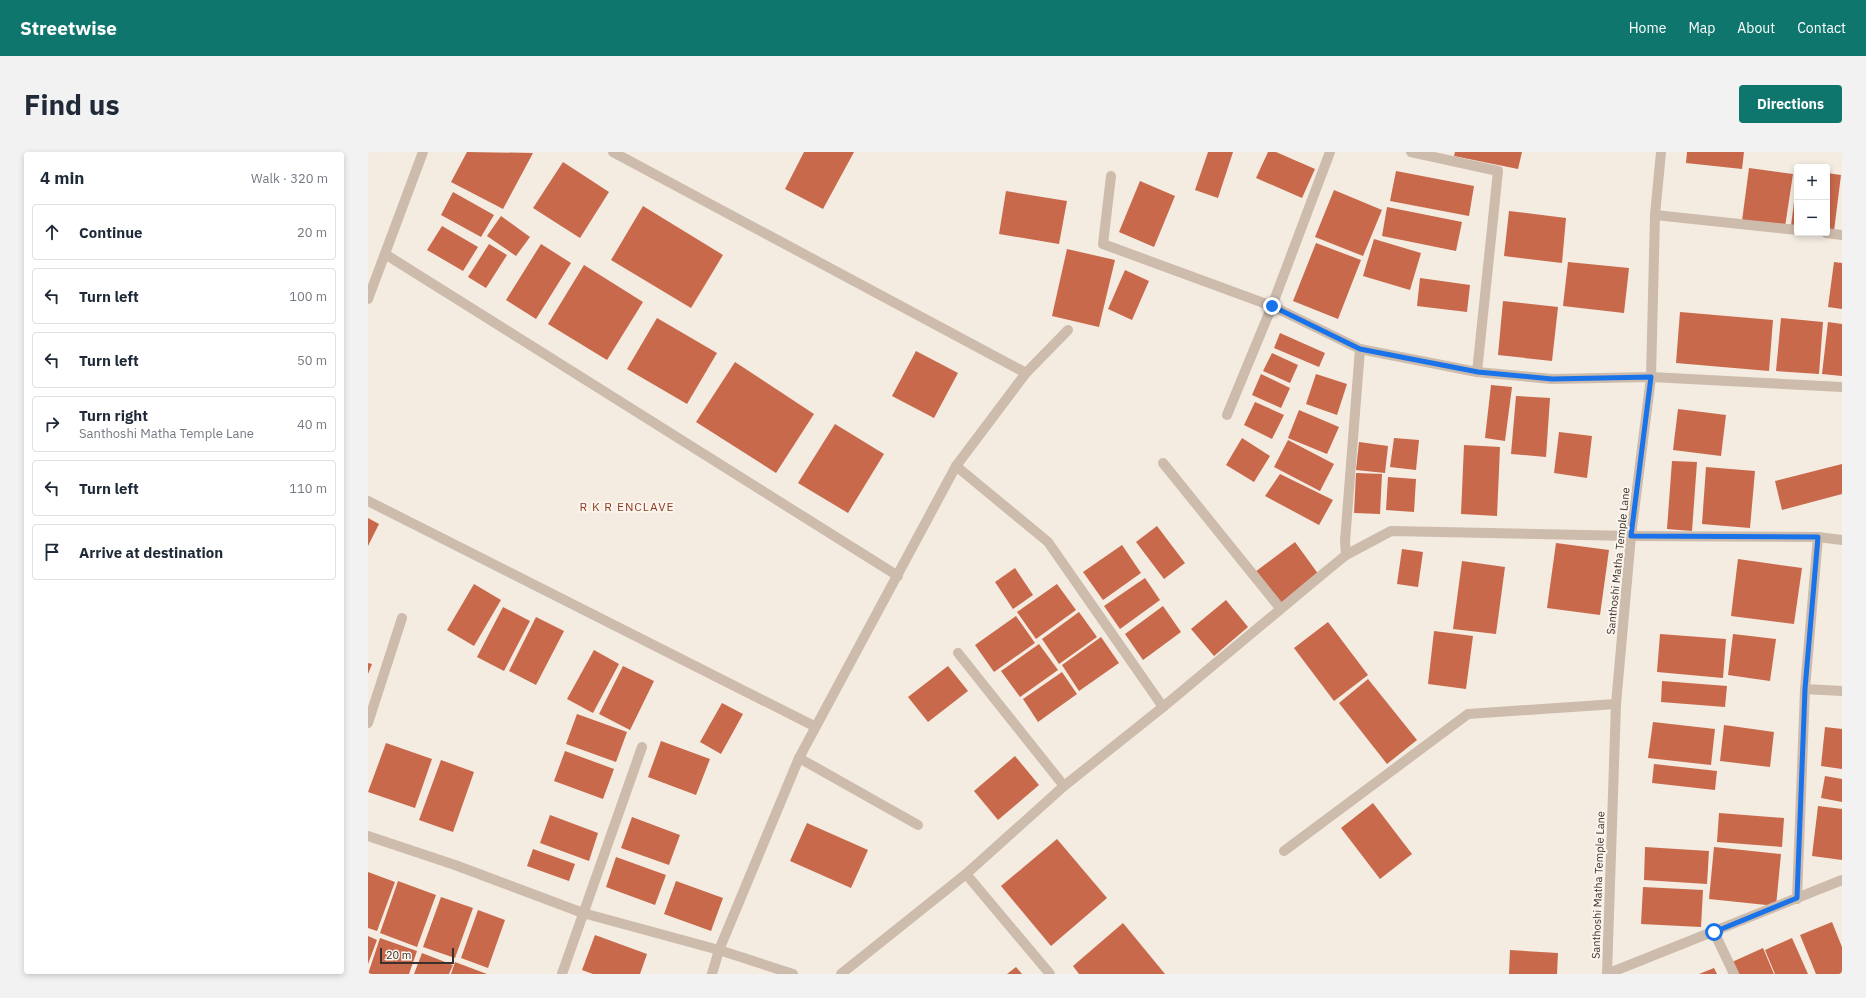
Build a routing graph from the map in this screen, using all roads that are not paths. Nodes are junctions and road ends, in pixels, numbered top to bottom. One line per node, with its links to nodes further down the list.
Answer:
1 (423, 152): 11 (street)
2 (613, 152): 17 (street)
3 (1330, 152): 13 (street)
4 (1411, 152): 16 (street)
5 (1661, 152): 7 (street, Santhoshi Matha Temple Lane)
6 (1111, 176): 13 (street)
7 (1655, 215): 8 (street); 18 (street, Santhoshi Matha Temple Lane)
8 (1794, 230)
9 (1830, 234): 10 (street)
10 (1842, 235)
11 (385, 254): 12 (street); 28 (street)
12 (368, 299)
13 (1272, 306): 15 (street); 20 (street)
14 (1068, 330): 17 (street)
15 (1360, 349): 16 (street); 27 (street)
16 (1478, 372): 18 (street)
17 (1026, 373): 22 (street)
18 (1651, 377): 19 (street); 24 (street, Santhoshi Matha Temple Lane)
19 (1842, 387)
20 (1227, 415)
21 (1163, 463): 29 (street)
22 (956, 466): 28 (street); 35 (street)
23 (368, 501): 37 (street)
24 (1631, 536): 25 (street); 27 (street); 34 (street, Santhoshi Matha Temple Lane)
25 (1818, 537): 26 (street); 32 (street)
26 (1842, 540)
27 (1346, 555): 29 (street)
28 (898, 576): 37 (street)
29 (1280, 608): 35 (street)
30 (402, 618): 36 (street)
31 (958, 653): 40 (street)
32 (1805, 689): 33 (street); 46 (street)
33 (1842, 691)
34 (1616, 704): 43 (street); 55 (street, Santhoshi Matha Temple Lane)
35 (1163, 707): 40 (street)
36 (368, 723)
37 (814, 726): 39 (street)
38 (642, 747): 47 (street)
39 (799, 758): 41 (street); 49 (street)
40 (1064, 786): 44 (street)
41 (918, 825)
42 (368, 836): 47 (street)
43 (1284, 851)
44 (966, 874): 53 (street); 54 (street)
45 (1842, 880): 46 (street)
46 (1797, 898): 48 (street)
47 (583, 913): 49 (street); 50 (street)
48 (1714, 932): 55 (street); 56 (street)
49 (719, 950): 51 (street); 52 (street)
50 (562, 974)
51 (712, 974)
52 (793, 974)
53 (841, 974)
54 (1050, 974)
55 (1607, 974)
56 (1734, 974)

